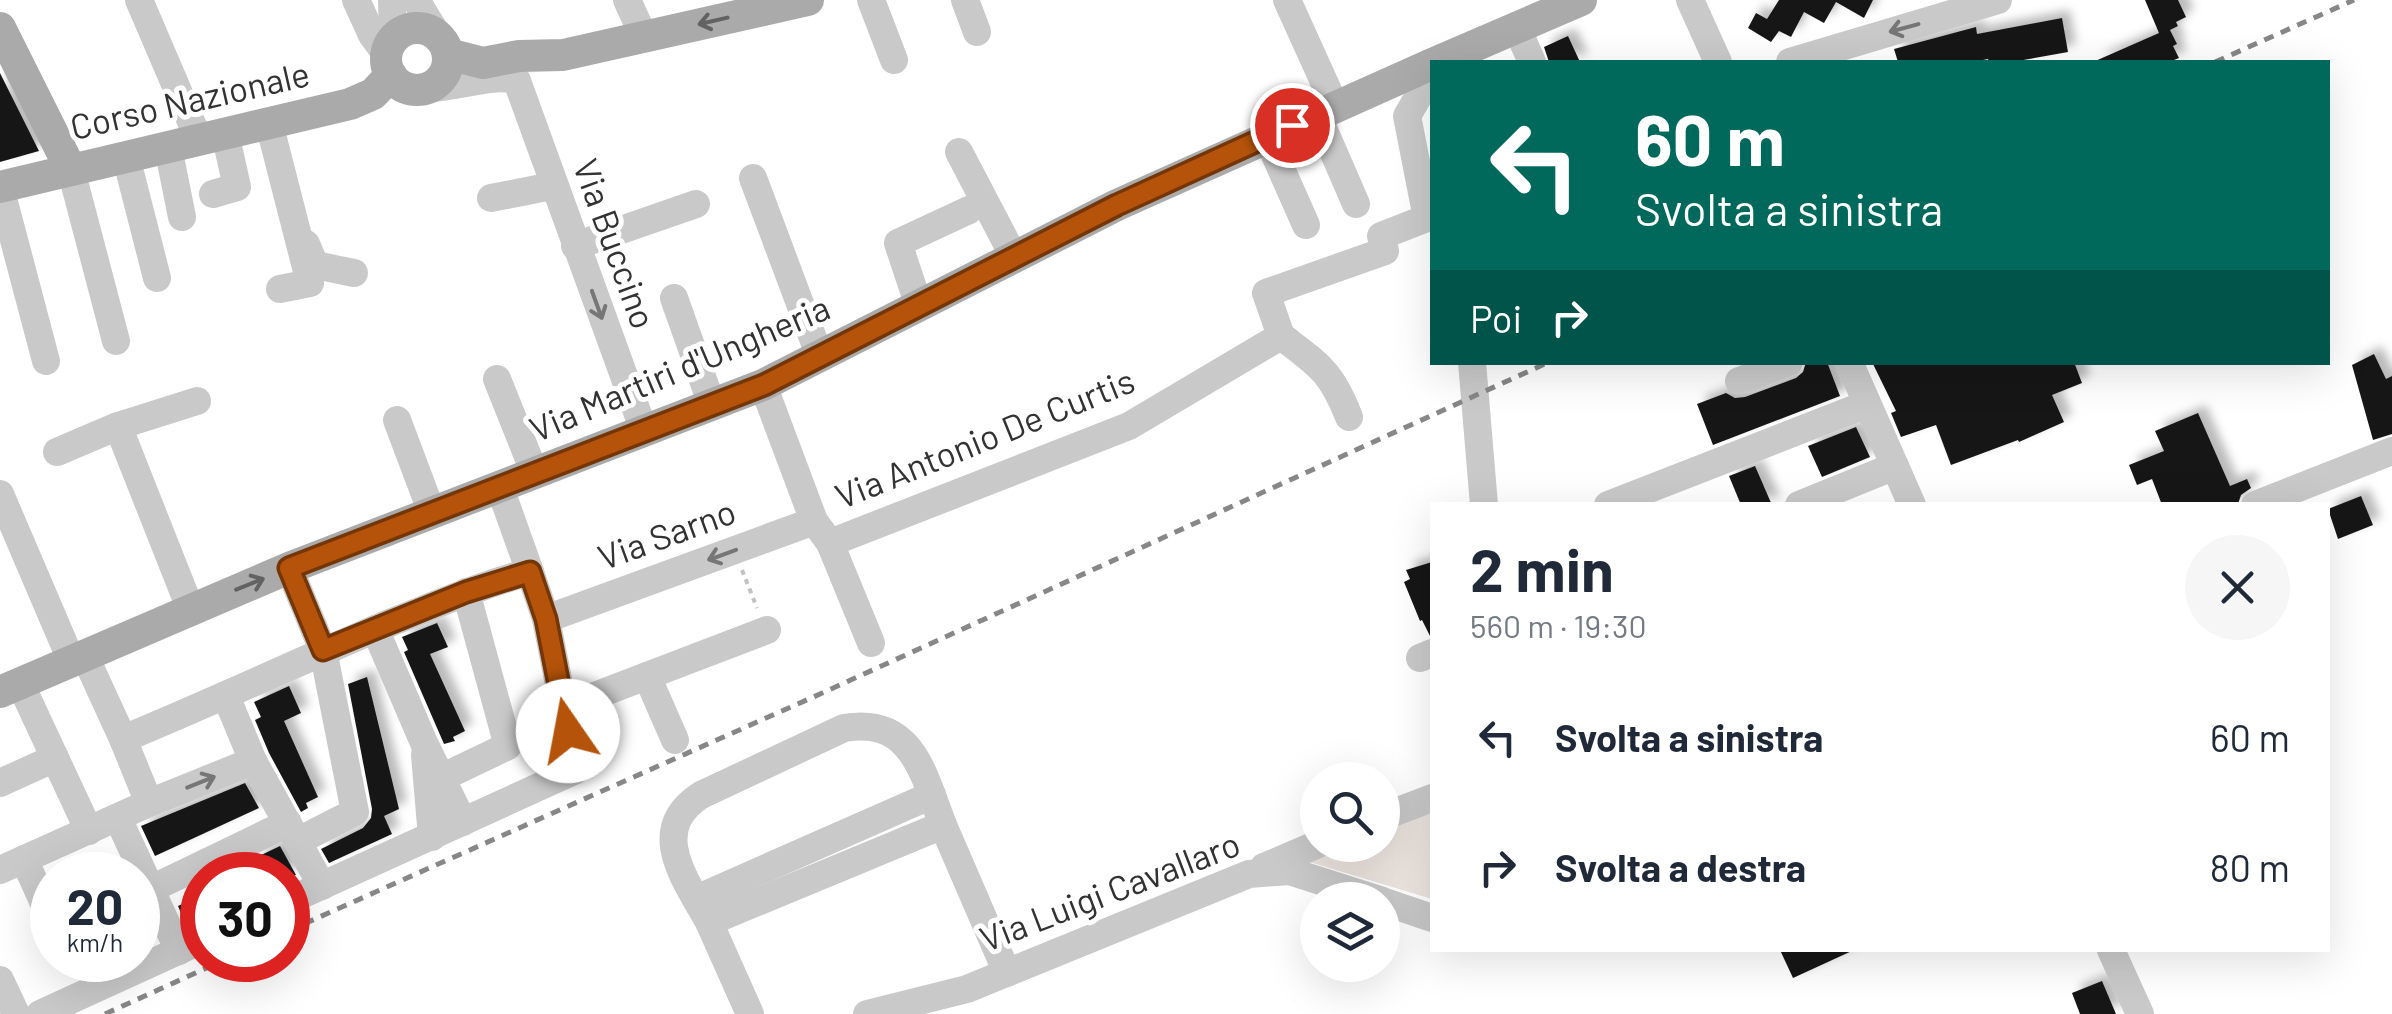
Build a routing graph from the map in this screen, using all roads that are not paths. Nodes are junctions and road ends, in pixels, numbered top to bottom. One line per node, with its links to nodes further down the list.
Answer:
1 (139, 0): 32 (street)
2 (356, 0): 19 (street)
3 (392, 0): 19 (street)
4 (416, 0): 17 (street)
5 (627, 0): 16 (street)
6 (808, 0): 16 (main road, one-way to 16)
7 (871, 0): 20 (street)
8 (965, 0): 15 (street)
9 (1287, 0): 29 (street)
10 (1580, 0): 14 (main road, Via Martiri d'Ungheria)
11 (1690, 0): 23 (street)
12 (1998, 0): 24 (street, one-way to 24)
13 (0, 28): 35 (main road)
14 (1517, 28): 21 (main road, Via Martiri d'Ungheria); 22 (street)
15 (977, 32)
16 (644, 37): 18 (main road)
17 (443, 45): 18 (main road); 19 (main road); 27 (main road)
18 (563, 55): 26 (street)
19 (390, 56): 27 (main road); 30 (main road, Corso Nazionale)
20 (894, 60)
21 (1452, 60)
22 (1531, 60)
23 (1717, 60)
24 (1797, 60)
25 (1426, 73): 28 (street); 29 (main road, Via Martiri d'Ungheria); 55 (street)
26 (516, 81): 27 (street); 38 (street, Via Buccino)
27 (427, 88)
28 (1430, 104)
29 (1326, 110): 31 (main road, Via Martiri d'Ungheria); 43 (street)
30 (268, 123): 32 (main road, Corso Nazionale); 47 (street)
31 (1267, 136): 46 (street); 49 (main road, Via Martiri d'Ungheria)
32 (197, 140): 34 (main road, Corso Nazionale); 39 (street); 44 (street)
33 (959, 152): 41 (street)
34 (126, 157): 35 (main road, Corso Nazionale); 51 (street)
35 (71, 170): 37 (main road, Corso Nazionale); 56 (street)
36 (753, 178): 57 (street)
37 (0, 186): 58 (street)
38 (552, 186): 40 (street); 48 (street, Via Buccino)
39 (213, 194)
40 (491, 198)
41 (974, 200): 45 (street); 49 (street); 54 (street)
42 (696, 204): 48 (street)
43 (1356, 204)
44 (182, 217)
45 (903, 225)
46 (1306, 226)
47 (296, 231): 50 (street); 52 (street)
48 (575, 246): 71 (street, Via Buccino, one-way to 71)
49 (1014, 257): 54 (main road, Via Martiri d'Ungheria)
50 (354, 273)
51 (158, 278)
52 (280, 289)
53 (674, 298): 67 (street)
54 (918, 306): 57 (main road, Via Martiri d'Ungheria)
55 (1281, 336): 68 (street); 84 (street, Via Antonio De Curtis)
56 (116, 341)
57 (820, 357): 64 (main road, Via Martiri d'Ungheria)
58 (46, 361)
59 (1782, 365): 63 (street)
60 (1850, 365): 66 (street)
61 (1473, 371): 78 (street)
62 (497, 379): 75 (street)
63 (1739, 382)
64 (764, 385): 67 (main road, Via Martiri d'Ungheria); 84 (street)
65 (196, 402): 70 (street)
66 (1867, 404): 74 (street); 79 (street)
67 (712, 405): 71 (main road, Via Martiri d'Ungheria)
68 (1349, 417)
69 (397, 420): 83 (street)
70 (118, 426): 73 (street); 88 (street)
71 (644, 431): 75 (main road, Via Martiri d'Ungheria)
72 (2392, 451): 82 (street)
73 (57, 452)
74 (1895, 466): 80 (street); 81 (street)
75 (535, 474): 76 (main road, Via Martiri d'Ungheria)
76 (500, 488): 83 (main road, Via Martiri d'Ungheria); 86 (street)
77 (0, 494): 94 (street)
78 (1484, 502)
79 (1616, 502)
80 (1807, 502)
81 (1911, 502)
82 (2264, 502)
83 (432, 514): 85 (main road, Via Martiri d'Ungheria)
84 (822, 532): 89 (street, Via Sarno, one-way to 89); 92 (street)
85 (289, 568): 88 (main road, Via Martiri d'Ungheria, one-way to 85); 93 (street)
86 (530, 572): 87 (street); 89 (street)
87 (466, 592): 90 (street); 104 (street)
88 (190, 608): 94 (main road, Via Martiri d'Ungheria)
89 (546, 619): 98 (street)
90 (376, 629): 93 (street); 101 (street)
91 (767, 630): 95 (street)
92 (871, 642)
93 (323, 650): 97 (street); 114 (street)
94 (77, 657): 96 (main road, Via Martiri d'Ungheria); 99 (street)
95 (646, 676): 98 (street); 100 (street)
96 (10, 688): 102 (street)
97 (226, 696): 99 (street); 103 (street)
98 (562, 708): 111 (street)
99 (122, 739): 108 (street)
100 (675, 740)
101 (424, 743): 104 (street); 115 (street)
102 (49, 746): 105 (street); 113 (street)
103 (253, 761): 108 (street, one-way to 103); 114 (street)
104 (441, 778): 111 (street)
105 (0, 783)
106 (932, 796): 112 (street); 127 (street); 127 (street)
107 (1430, 799): 109 (street)
108 (150, 804): 110 (street)
109 (1400, 810)
110 (118, 818): 113 (street); 116 (street)
111 (463, 822): 115 (street)
112 (943, 824): 127 (street); 131 (street)
113 (89, 830): 118 (street)
114 (293, 832): 121 (street); 122 (street)
115 (432, 837): 122 (street)
116 (134, 852)
117 (1300, 852): 119 (street)
118 (12, 864): 123 (street)
119 (1249, 874): 120 (street, Via Luigi Cavallaro); 131 (street, Via Luigi Cavallaro)
120 (1325, 882)
121 (160, 885)
122 (322, 886): 124 (street)
123 (30, 888)
124 (310, 892)
125 (160, 902): 129 (street)
126 (1400, 907): 128 (street, Via Luigi Cavallaro)
127 (703, 910): 136 (street)
128 (1430, 917)
129 (180, 930)
130 (2113, 952): 138 (street)
131 (1007, 973): 137 (street, Via Luigi Cavallaro)
132 (0, 980): 134 (street)
133 (91, 982): 135 (street)
134 (16, 1014)
135 (40, 1014)
136 (750, 1014)
137 (867, 1014)
138 (2140, 1014)

